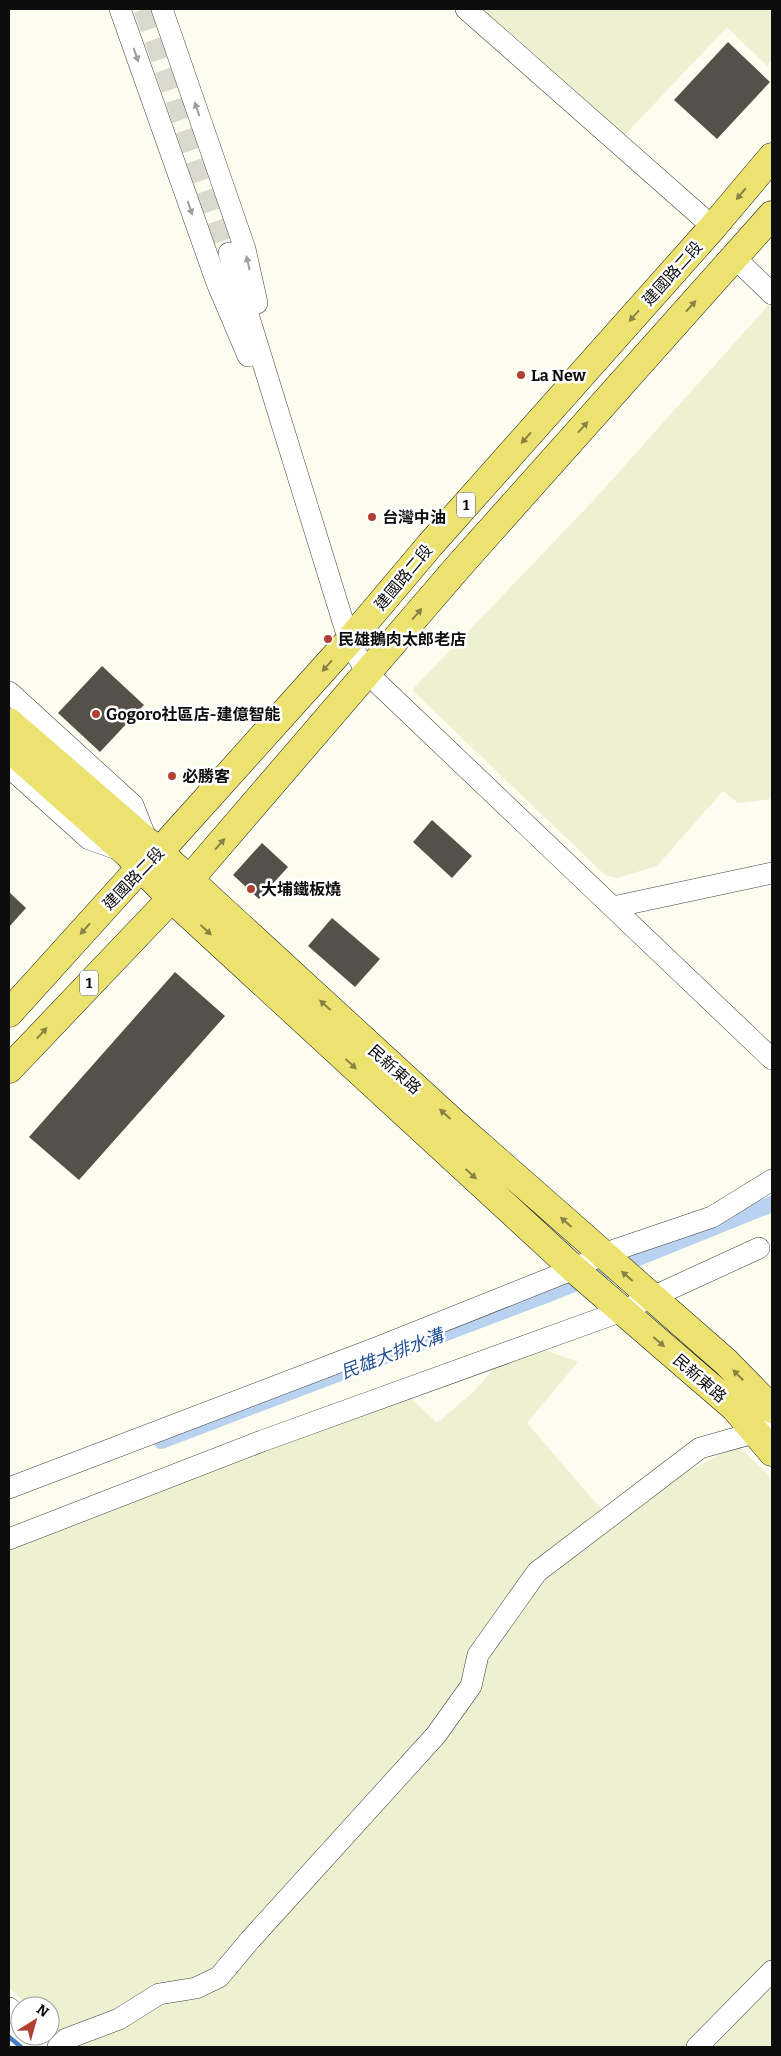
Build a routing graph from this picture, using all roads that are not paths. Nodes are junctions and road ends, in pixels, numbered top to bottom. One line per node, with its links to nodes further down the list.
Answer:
1 (120, 9): 10 (street, one-way to 10)
2 (162, 9): 10 (street, one-way to 2)
3 (466, 9): 6 (street)
4 (772, 157): 6 (main road, 建國路二段 / 1, one-way to 6)
5 (772, 215): 8 (main road, 1)
6 (713, 227): 11 (main road, 建國路二段 / 1, one-way to 11)
7 (229, 253): 10 (street)
8 (735, 258): 9 (street); 12 (main road, 1, one-way to 8)
9 (772, 294)
10 (294, 464): 11 (street)
11 (349, 641): 12 (street); 17 (main road, 建國路二段 / 1, one-way to 17)
12 (367, 673): 19 (main road, 1, one-way to 12); 20 (street)
13 (9, 692): 17 (street)
14 (9, 704): 16 (street)
15 (9, 722): 16 (main road)
16 (22, 760): 17 (main road)
17 (143, 853): 19 (main road); 21 (main road, 建國路二段 / 1, one-way to 21)
18 (772, 873): 20 (street)
19 (179, 889): 23 (main road, 1, one-way to 19); 26 (main road, 民新東路, one-way to 19); 27 (main road, 民新東路, one-way to 27)
20 (613, 907): 22 (street)
21 (9, 1013)
22 (772, 1059)
23 (9, 1069)
24 (772, 1180): 26 (street)
25 (759, 1248): 28 (street)
26 (603, 1254): 27 (street); 28 (main road, 民新東路, one-way to 26)
27 (574, 1269): 29 (main road, 民新東路); 32 (street)
28 (652, 1297): 29 (street); 30 (main road, 民新東路, one-way to 28)
29 (622, 1310): 31 (main road, 民新東路, one-way to 31); 33 (street)
30 (772, 1409)
31 (767, 1437): 35 (street)
32 (9, 1488)
33 (9, 1539)
34 (772, 1971): 36 (street)
35 (56, 2047)
36 (698, 2047)

